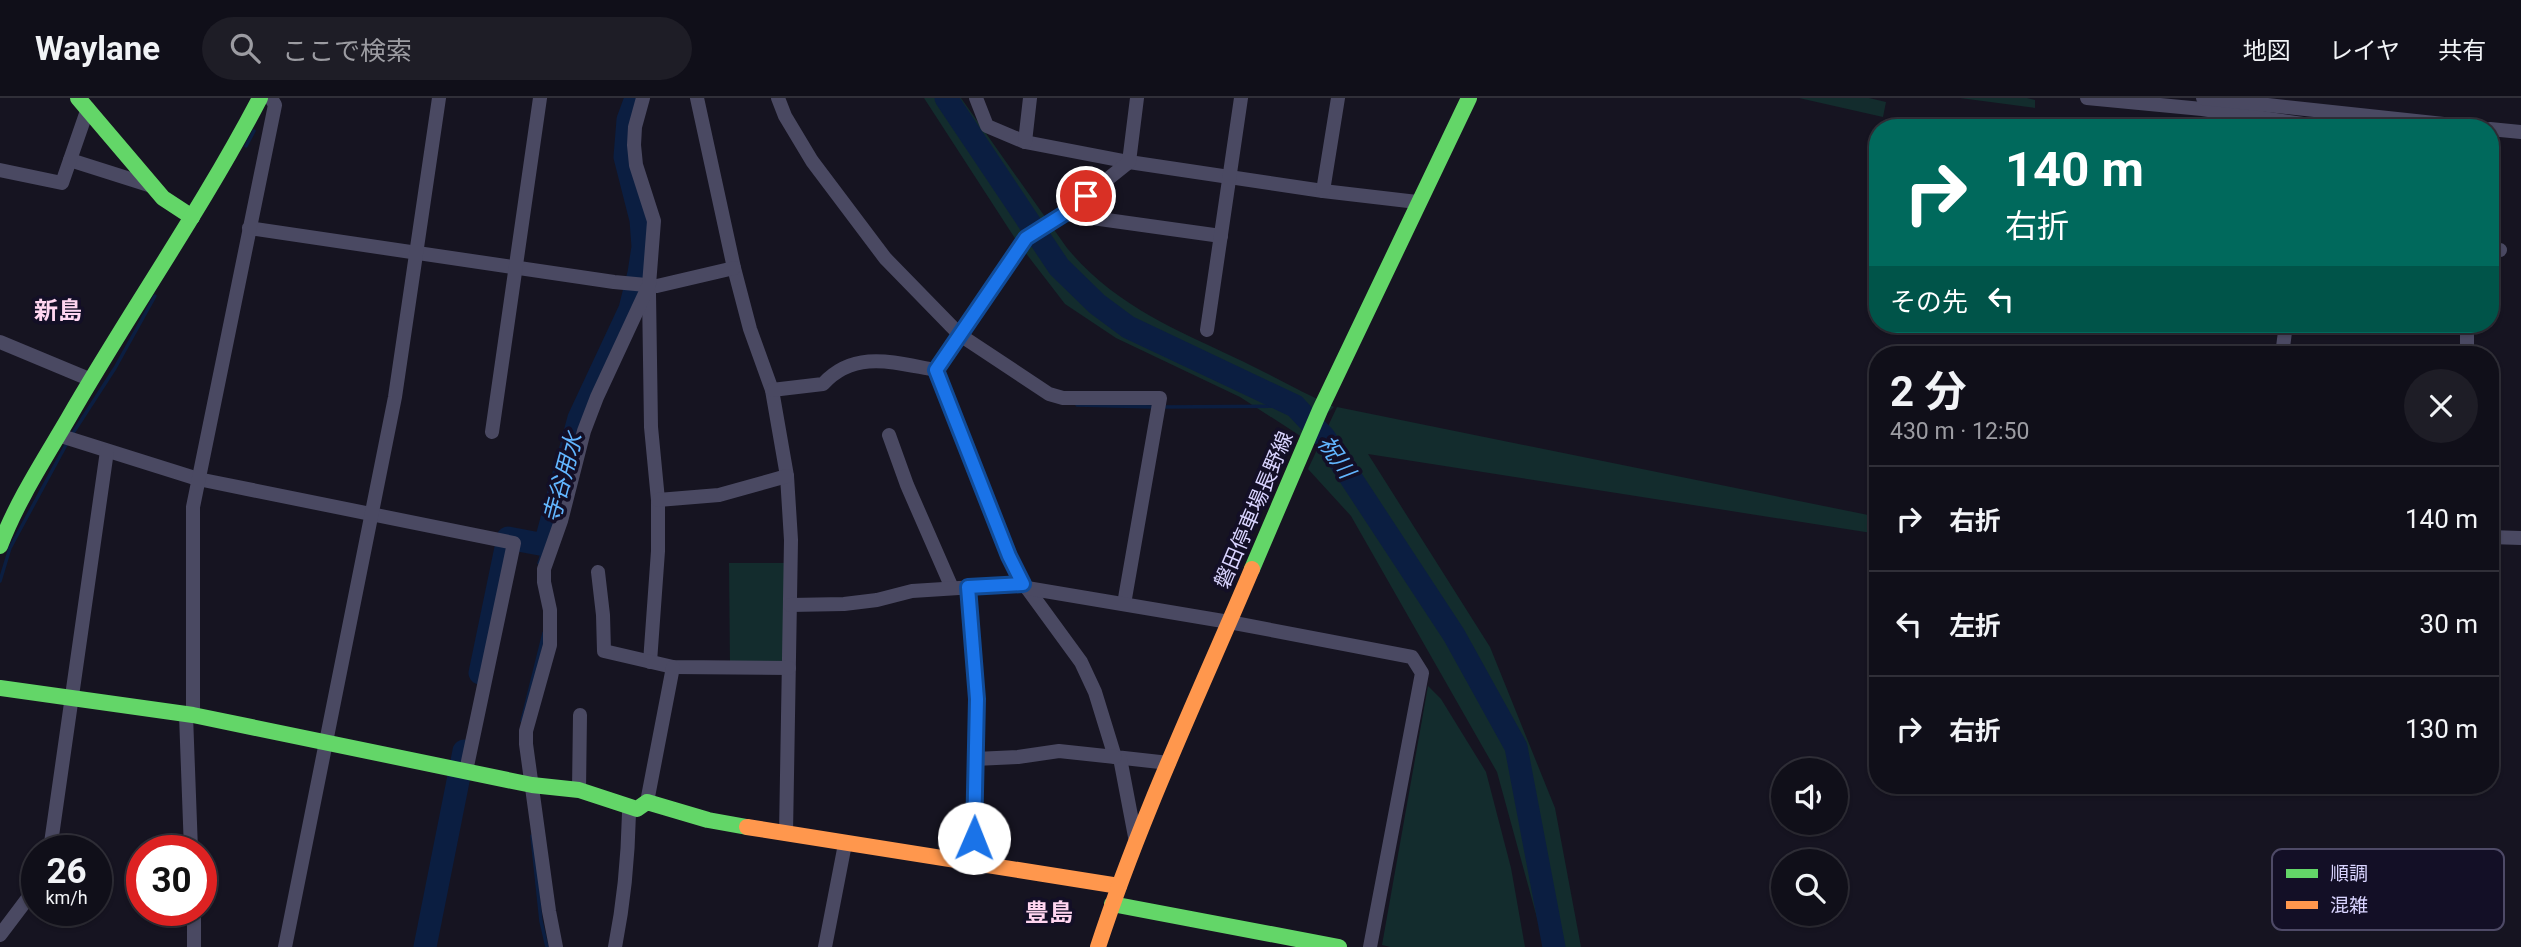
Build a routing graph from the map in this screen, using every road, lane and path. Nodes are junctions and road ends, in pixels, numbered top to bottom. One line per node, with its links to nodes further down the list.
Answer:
1 (260, 98): 30 (street)
2 (271, 98): 31 (street)
3 (439, 98): 33 (street)
4 (540, 98): 34 (street)
5 (643, 98): 36 (street)
6 (697, 98): 35 (street)
7 (778, 98): 38 (street)
8 (976, 98): 21 (street)
9 (1030, 98): 21 (street)
10 (1137, 98): 23 (street)
11 (1241, 98): 25 (street)
12 (1338, 98): 27 (street)
13 (1469, 98): 28 (street, 磐田停車場長野線)
14 (2087, 98): 15 (street)
15 (2202, 102): 17 (street); 18 (street)
16 (83, 103): 22 (street); 26 (street)
17 (2280, 119)
18 (2384, 119)
19 (2499, 130): 20 (street)
20 (2521, 132)
21 (1025, 142): 23 (street)
22 (70, 160): 24 (street); 26 (street)
23 (1129, 162): 25 (street); 29 (street)
24 (0, 170)
25 (1231, 177): 27 (street); 32 (street)
26 (154, 187): 30 (street)
27 (1323, 191): 28 (street)
28 (1417, 202): 60 (street, 磐田停車場長野線)
29 (1064, 214): 32 (street); 38 (street)
30 (191, 217): 41 (street)
31 (249, 228): 33 (street); 48 (street)
32 (1221, 236): 37 (street)
33 (417, 252): 34 (street); 50 (street)
34 (516, 267): 36 (street); 43 (street)
35 (734, 268): 36 (street); 42 (street)
36 (649, 285): 49 (street); 73 (street)
37 (1207, 330)
38 (960, 335): 40 (street); 58 (street)
39 (0, 342): 41 (street)
40 (936, 370): 42 (street); 55 (street)
41 (89, 379): 44 (street)
42 (772, 390): 47 (street)
43 (492, 432)
44 (58, 435): 46 (street); 51 (street)
45 (889, 435): 57 (street)
46 (107, 451): 48 (street); 65 (street)
47 (787, 476): 49 (street); 59 (street)
48 (198, 480): 50 (street); 66 (street)
49 (657, 500): 61 (street)
50 (372, 514): 68 (street); 72 (street)
51 (1, 537)
52 (2499, 537): 53 (street)
53 (2521, 538)
54 (598, 572): 61 (street)
55 (1025, 586): 56 (street); 58 (street); 69 (street)
56 (968, 587): 57 (street); 70 (street)
57 (952, 588): 59 (street)
58 (1124, 604): 60 (street)
59 (790, 605): 63 (street)
60 (1229, 622): 71 (street, 磐田停車場長野線); 95 (street)
61 (650, 662): 62 (street)
62 (673, 667): 63 (street); 75 (street)
63 (789, 668): 76 (street)
64 (0, 688): 65 (street)
65 (71, 699): 66 (street); 77 (street)
66 (189, 715): 68 (street); 78 (street)
67 (580, 715): 74 (street)
68 (326, 743): 72 (street); 89 (street)
69 (1117, 757): 70 (street); 71 (street); 80 (street)
70 (975, 759): 81 (street)
71 (1169, 762): 80 (street, 磐田停車場長野線)
72 (466, 771): 73 (street)
73 (532, 785): 74 (street); 90 (street)
74 (579, 790): 75 (street)
75 (642, 805): 76 (street); 91 (street)
76 (786, 834): 79 (street)
77 (52, 835)
78 (191, 835)
79 (845, 844): 81 (street); 92 (street)
80 (1136, 845): 82 (street, 磐田停車場長野線)
81 (974, 864): 82 (street)
82 (1119, 886): 83 (street, 磐田停車場長野線)
83 (1112, 904): 87 (street); 93 (street, 磐田停車場長野線)
84 (21, 907): 86 (street)
85 (194, 926): 88 (street)
86 (0, 934)
87 (1319, 945): 94 (street)
88 (194, 947)
89 (285, 947)
90 (556, 947)
91 (615, 947)
92 (825, 947)
93 (1098, 947)
94 (1339, 947)
95 (1370, 947)

